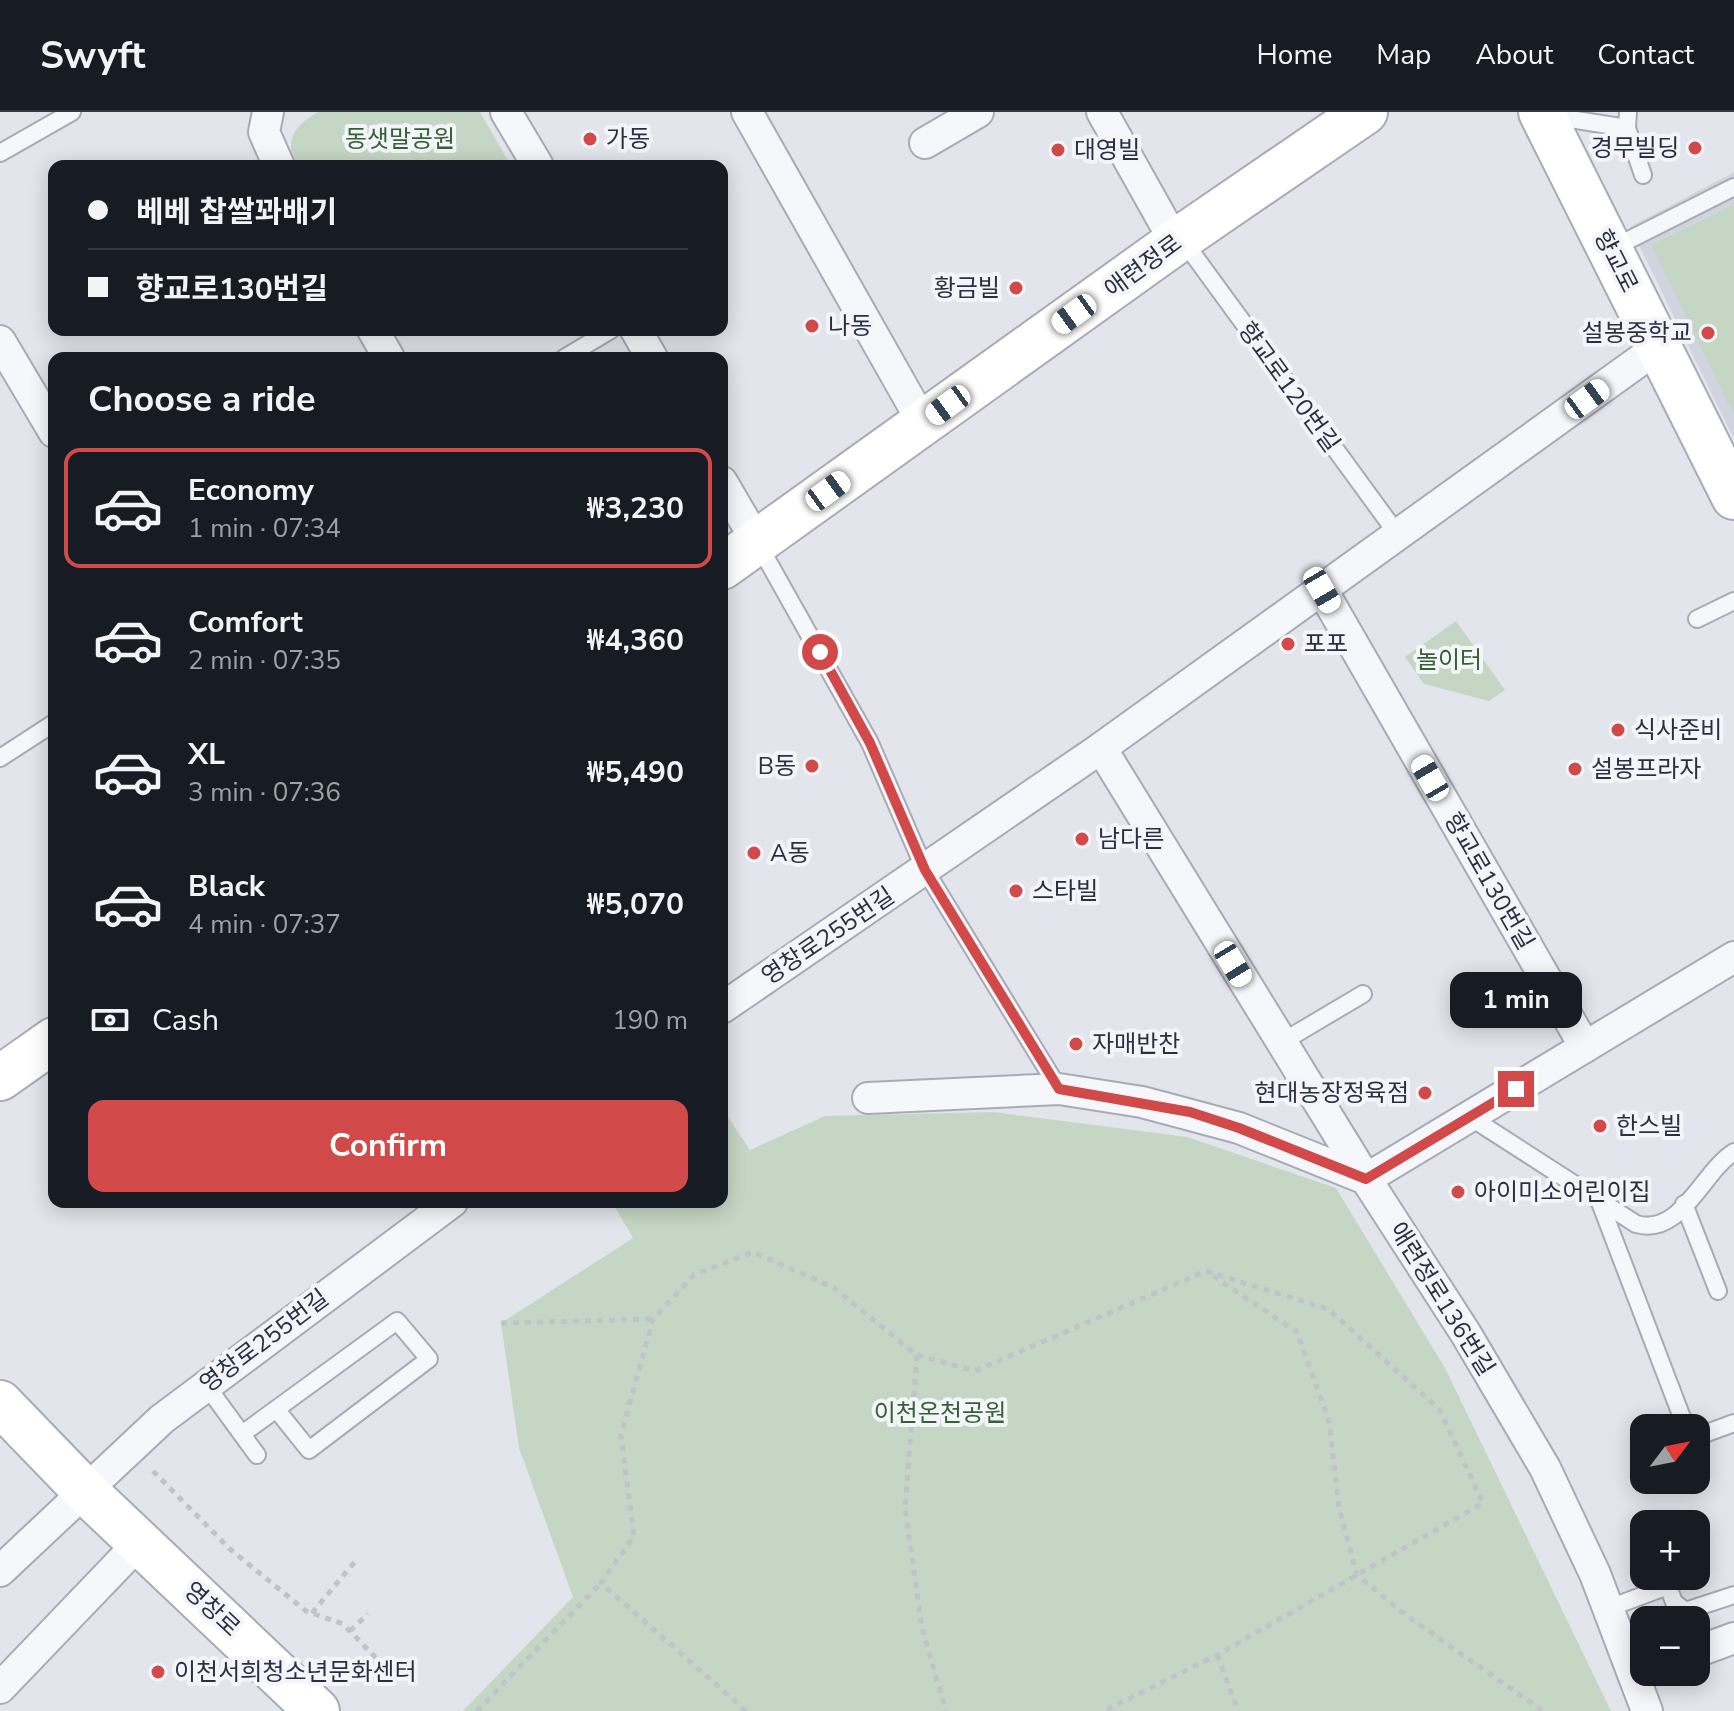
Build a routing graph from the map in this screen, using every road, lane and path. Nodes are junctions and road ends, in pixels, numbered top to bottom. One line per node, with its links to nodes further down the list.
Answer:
1 (72, 112): 11 (lane)
2 (268, 112): 12 (street)
3 (506, 112): 13 (street)
4 (747, 112): 23 (street)
5 (978, 112): 10 (street)
6 (1102, 112): 16 (street)
7 (1362, 113): 16 (street, 애련정로)
8 (1627, 120): 9 (lane); 14 (lane)
9 (1558, 124): 17 (street, 향교로)
10 (925, 143)
11 (0, 153)
12 (276, 160)
13 (534, 160)
14 (1643, 175)
15 (1734, 187): 17 (lane)
16 (1178, 240): 23 (street, 애련정로); 26 (lane, 향교로120번길)
17 (1610, 250): 20 (street, 향교로)
18 (601, 336): 21 (lane)
19 (0, 341): 22 (street)
20 (1660, 346): 24 (street, 향교로); 26 (street)
21 (574, 352)
22 (48, 422)
23 (923, 423): 27 (street, 애련정로)
24 (1734, 497)
25 (728, 508): 27 (street)
26 (1398, 535): 28 (street)
27 (739, 555): 34 (lane)
28 (1322, 590): 32 (street); 40 (street, 향교로130번길)
29 (1734, 601): 30 (lane)
30 (1697, 619)
31 (48, 727): 33 (lane)
32 (1101, 748): 34 (street); 38 (street)
33 (0, 758)
34 (925, 870): 37 (street, 영창로255번길); 42 (lane)
35 (1734, 957): 40 (street)
36 (1363, 994): 38 (lane)
37 (728, 997)
38 (1282, 1042): 46 (street)
39 (48, 1044): 41 (street)
40 (1585, 1047): 44 (street)
41 (0, 1078)
42 (1059, 1089): 43 (street); 46 (street)
43 (868, 1098)
44 (1470, 1117): 46 (street); 47 (lane)
45 (1734, 1152): 48 (lane)
46 (1366, 1179): 73 (street, 애련정로136번길)
47 (1599, 1200): 48 (lane); 58 (lane)
48 (1684, 1204): 51 (lane)
49 (444, 1208): 55 (street, 영창로255번길)
50 (1206, 1271): 54 (path); 68 (path); 68 (path)
51 (1718, 1291)
52 (653, 1319): 53 (path); 54 (path); 69 (path)
53 (501, 1323)
54 (917, 1355): 87 (path)
55 (206, 1385): 61 (lane); 62 (street, 영창로255번길)
56 (0, 1403): 64 (street, 영창로)
57 (276, 1409): 57 (lane); 61 (lane)
58 (1681, 1414)
59 (1734, 1423): 60 (lane)
60 (1710, 1432)
61 (242, 1434): 63 (lane)
62 (130, 1448): 64 (street, 영창로255번길); 74 (path)
63 (257, 1455)
64 (83, 1489): 65 (street, 영창로); 67 (street, 영창로255번길)
65 (140, 1542): 83 (street); 84 (street, 영창로)
66 (358, 1558): 74 (path)
67 (0, 1571)
68 (1357, 1575): 80 (path); 90 (path)
69 (601, 1583): 85 (path); 86 (path)
70 (1647, 1590): 73 (lane)
71 (1670, 1590): 72 (lane)
72 (1734, 1595)
73 (1609, 1608): 79 (street, 애련정로136번길)
74 (312, 1613): 76 (path)
75 (368, 1614): 76 (path)
76 (350, 1631): 81 (path)
77 (1734, 1638): 78 (street)
78 (1710, 1647)
79 (1630, 1652)
80 (1217, 1655): 88 (path); 89 (path)
81 (378, 1660)
82 (1642, 1686): 91 (street, 애련정로136번길)
83 (0, 1688)
84 (317, 1711)
85 (477, 1711)
86 (746, 1711)
87 (946, 1711)
88 (1104, 1711)
89 (1238, 1711)
90 (1543, 1711)
91 (1647, 1711)

